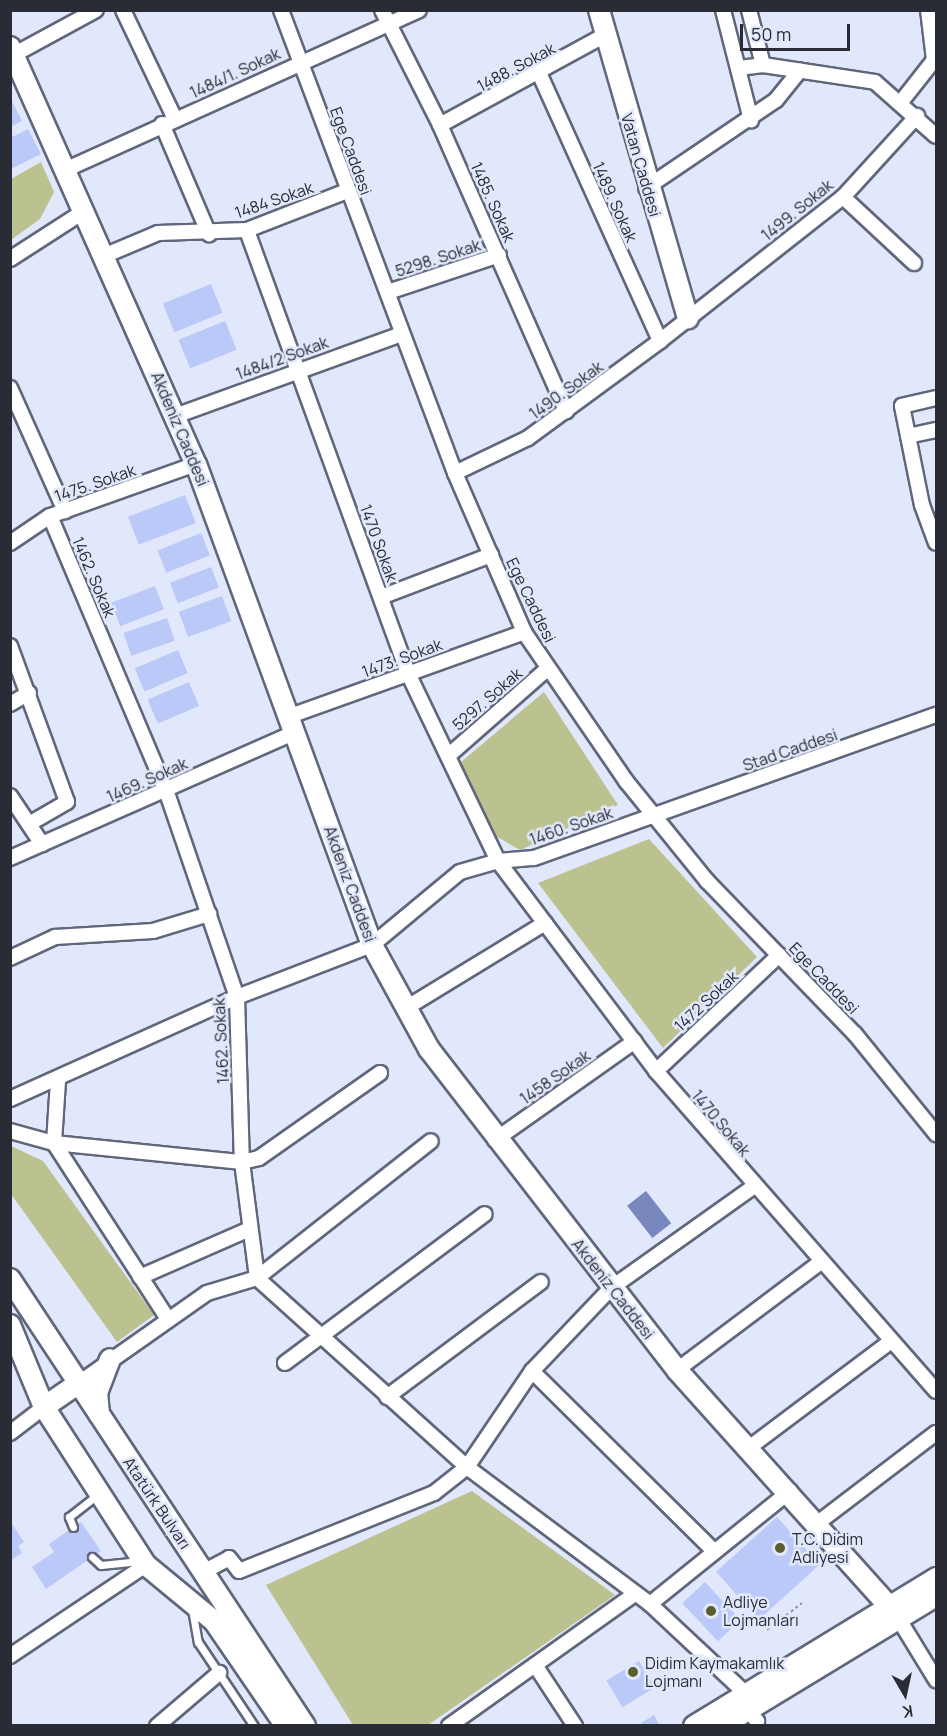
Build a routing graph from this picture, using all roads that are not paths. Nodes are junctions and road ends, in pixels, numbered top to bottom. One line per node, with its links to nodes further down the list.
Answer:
1 (96, 10): 12 (street)
2 (123, 10): 21 (street)
3 (281, 10): 13 (street, Ege Caddesi)
4 (382, 10): 10 (street, 1485. Sokak)
5 (419, 10): 10 (street, 1484/1. Sokak)
6 (599, 10): 11 (street, Vatan Caddesi)
7 (723, 10): 15 (street)
8 (749, 10): 14 (street)
9 (928, 10): 18 (street)
10 (386, 25): 13 (street, 1484/1. Sokak); 22 (street, 1485. Sokak)
11 (605, 35): 17 (street, 1488. Sokak); 25 (street, Vatan Caddesi)
12 (13, 51): 24 (street, Akdeniz Caddesi)
13 (300, 61): 21 (street, 1484/1. Sokak); 26 (street, Ege Caddesi)
14 (764, 65): 15 (street); 16 (street)
15 (739, 68): 20 (street)
16 (800, 70): 18 (street); 20 (street)
17 (540, 75): 22 (street, 1488. Sokak); 38 (street, 1489. Sokak)
18 (901, 102): 19 (street)
19 (917, 116): 23 (street); 27 (street, 1499. Sokak)
20 (751, 120): 25 (street)
21 (168, 122): 24 (street, 1484/1. Sokak); 30 (street)
22 (440, 125): 32 (street, 1485. Sokak)
23 (936, 136)
24 (67, 169): 28 (street, Akdeniz Caddesi)
25 (646, 188): 36 (street, Vatan Caddesi)
26 (347, 191): 29 (street, 1484 Sokak); 35 (street, Ege Caddesi)
27 (843, 196): 34 (street); 36 (street, 1499. Sokak)
28 (86, 210): 31 (street, Akdeniz Caddesi); 33 (street)
29 (248, 230): 30 (street, 1484 Sokak); 39 (street, 1470 Sokak)
30 (209, 234): 31 (street, 1484 Sokak)
31 (106, 255): 43 (street, Akdeniz Caddesi)
32 (499, 255): 35 (street, 5298. Sokak); 42 (street, 1485. Sokak)
33 (10, 259)
34 (914, 263)
35 (388, 292): 37 (street, Ege Caddesi)
36 (688, 318): 38 (street, 1490. Sokak)
37 (402, 334): 39 (street, 1484/2 Sokak); 47 (street, Ege Caddesi)
38 (660, 341): 42 (street, 1490. Sokak)
39 (297, 370): 43 (street, 1484/2 Sokak); 53 (street, 1470 Sokak)
40 (10, 388): 48 (street)
41 (936, 398): 45 (street)
42 (566, 411): 47 (street, 1490. Sokak)
43 (175, 416): 46 (street, Akdeniz Caddesi)
44 (936, 430): 45 (street)
45 (908, 436): 51 (street)
46 (196, 464): 48 (street, 1475. Sokak); 61 (street, Akdeniz Caddesi)
47 (455, 473): 52 (street, Ege Caddesi)
48 (65, 511): 49 (street, 1475. Sokak)
49 (50, 516): 50 (street, 1475. Sokak); 63 (street, 1462. Sokak)
50 (10, 543)
51 (936, 543)
52 (491, 555): 53 (street); 54 (street, Ege Caddesi)
53 (381, 597): 57 (street, 1470 Sokak)
54 (524, 632): 56 (street, Ege Caddesi); 57 (street, 1473. Sokak)
55 (10, 646): 58 (street)
56 (548, 668): 62 (street, 5297. Sokak); 65 (street, Ege Caddesi)
57 (408, 673): 61 (street, 1473. Sokak); 62 (street, 1470 Sokak)
58 (29, 693): 59 (street); 66 (street)
59 (10, 704)
60 (936, 716): 65 (street, Stad Caddesi)
61 (293, 724): 63 (street, 1469. Sokak); 72 (street, Akdeniz Caddesi)
62 (448, 756): 69 (street, 1470 Sokak)
63 (166, 790): 67 (street, 1469. Sokak); 70 (street, 1462. Sokak)
64 (10, 796): 66 (street)
65 (654, 815): 69 (street, 1460. Sokak); 73 (street, Ege Caddesi)
66 (29, 824): 67 (street)
67 (42, 844): 68 (street, 1469. Sokak)
68 (10, 858)
69 (498, 861): 71 (street, 1470 Sokak); 72 (street)
70 (209, 914): 74 (street); 75 (street, 1462. Sokak)
71 (545, 923): 76 (street); 77 (street, 1470 Sokak)
72 (372, 945): 75 (street); 76 (street, Akdeniz Caddesi)
73 (780, 956): 78 (street, 1472 Sokak); 83 (street, Ege Caddesi)
74 (10, 958)
75 (237, 997): 80 (street); 87 (street, 1462. Sokak)
76 (406, 1008): 84 (street, Akdeniz Caddesi)
77 (635, 1041): 78 (street, 1470 Sokak); 84 (street, 1458 Sokak)
78 (656, 1071): 88 (street, 1470 Sokak)
79 (380, 1073): 87 (street)
80 (58, 1081): 81 (street); 86 (street)
81 (10, 1099)
82 (10, 1131): 86 (street)
83 (936, 1134)
84 (495, 1140): 96 (street, Akdeniz Caddesi)
85 (431, 1141): 93 (street)
86 (54, 1143): 87 (street); 92 (street)
87 (242, 1162): 90 (street, 1462. Sokak)
88 (753, 1187): 91 (street, 1470 Sokak); 96 (street)
89 (485, 1214): 99 (street)
90 (250, 1228): 92 (street); 93 (street, 1462. Sokak)
91 (821, 1262): 100 (street, 1470 Sokak); 103 (street)
92 (140, 1277): 97 (street)
93 (257, 1278): 97 (street); 99 (street)
94 (10, 1279): 105 (street, Atatürk Bulvarı)
95 (541, 1282): 107 (street)
96 (611, 1288): 103 (street, Akdeniz Caddesi); 104 (street)
97 (168, 1319): 101 (street)
98 (11, 1328): 108 (street)
99 (320, 1339): 102 (street); 107 (street)
100 (891, 1341): 106 (street, 1470 Sokak); 112 (street)
101 (110, 1359): 105 (street); 109 (street)
102 (285, 1363)
103 (677, 1370): 112 (street, Akdeniz Caddesi)
104 (532, 1371): 113 (street); 118 (street)
105 (79, 1383): 108 (street); 109 (street, Atatürk Bulvarı)
106 (936, 1391)
107 (387, 1397): 113 (street)
108 (44, 1407): 110 (street); 115 (street)
109 (99, 1416): 121 (street, Atatürk Bulvarı)
110 (10, 1433)
111 (936, 1433): 116 (street)
112 (750, 1447): 114 (street, Akdeniz Caddesi)
113 (467, 1467): 121 (street); 123 (street)
114 (790, 1491): 116 (street, Akdeniz Caddesi); 118 (street)
115 (99, 1493): 117 (lane); 120 (street)
116 (819, 1522): 127 (street, Akdeniz Caddesi)
117 (73, 1527)
118 (715, 1552): 126 (street)
119 (92, 1557): 120 (lane)
120 (144, 1563): 125 (street); 128 (street)
121 (205, 1571): 136 (street, Atatürk Bulvarı)
122 (936, 1578): 127 (street)
123 (636, 1593): 126 (street); 129 (street)
124 (936, 1596): 127 (street)
125 (190, 1601): 130 (lane); 135 (street)
126 (650, 1604): 132 (street)
127 (892, 1610): 131 (street); 132 (street)
128 (10, 1656)
129 (535, 1665): 137 (street); 138 (street)
130 (219, 1673): 133 (street); 134 (lane)
131 (936, 1680)
132 (750, 1707): 139 (street); 140 (street)
133 (157, 1725)
134 (254, 1725)
135 (286, 1725)
136 (306, 1725)
137 (448, 1725)
138 (575, 1725)
139 (694, 1725)
140 (722, 1725)

